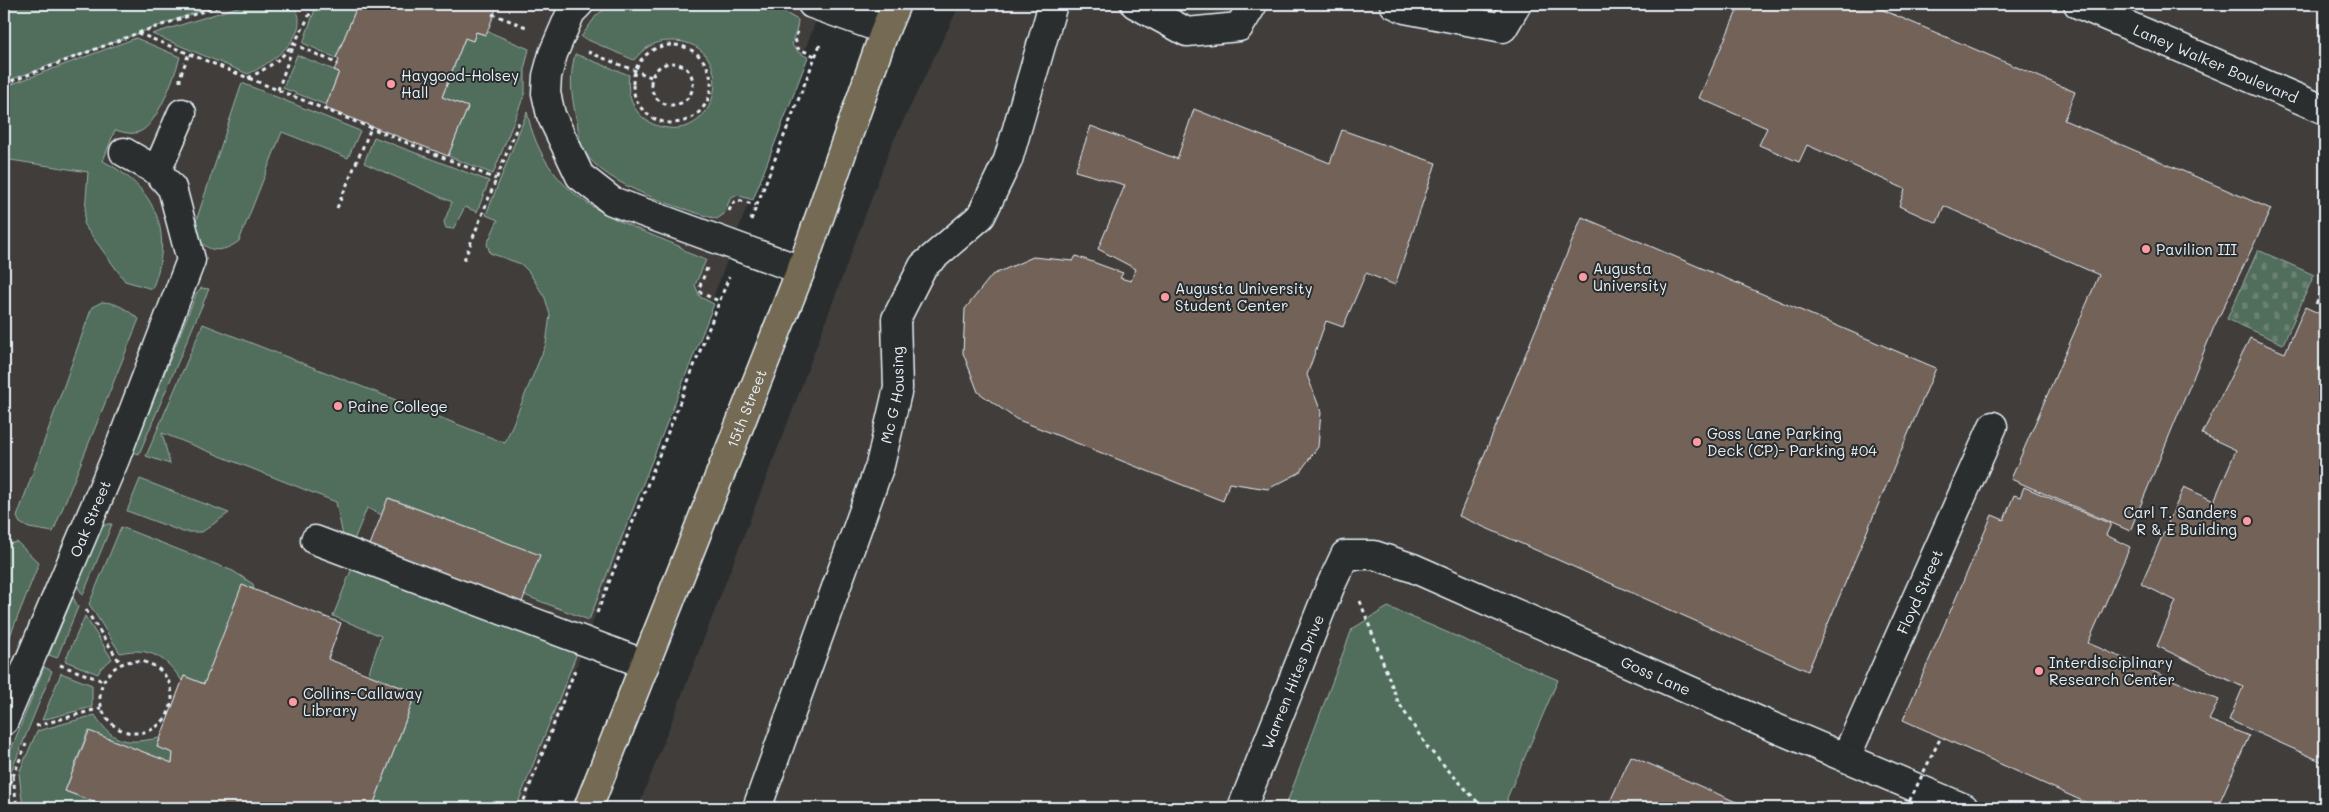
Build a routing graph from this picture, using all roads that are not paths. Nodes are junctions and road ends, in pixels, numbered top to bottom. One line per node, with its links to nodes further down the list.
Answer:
1 (579, 4): 15 (street)
2 (896, 4): 10 (main road, 15th Street)
3 (1053, 4): 23 (street, Mc G Housing)
4 (1135, 4): 5 (street)
5 (1253, 4)
6 (1394, 4): 7 (street)
7 (1517, 4)
8 (2078, 4): 11 (street, Laney Walker Boulevard)
9 (823, 7): 10 (street)
10 (884, 30): 15 (main road, 15th Street)
11 (2325, 110)
12 (182, 113): 14 (street)
13 (124, 152): 14 (street)
14 (158, 171): 20 (street, Oak Street)
15 (801, 270): 19 (main road, 15th Street)
16 (1993, 426): 21 (street, Floyd Street)
17 (315, 540): 19 (street)
18 (1345, 554): 21 (street, Goss Lane); 24 (street, Warren Hites Drive)
19 (645, 664): 22 (main road, 15th Street)
20 (4, 721)
21 (1846, 757): 25 (street, Goss Lane)
22 (588, 808)
23 (757, 808)
24 (1242, 808)
25 (1964, 808)

